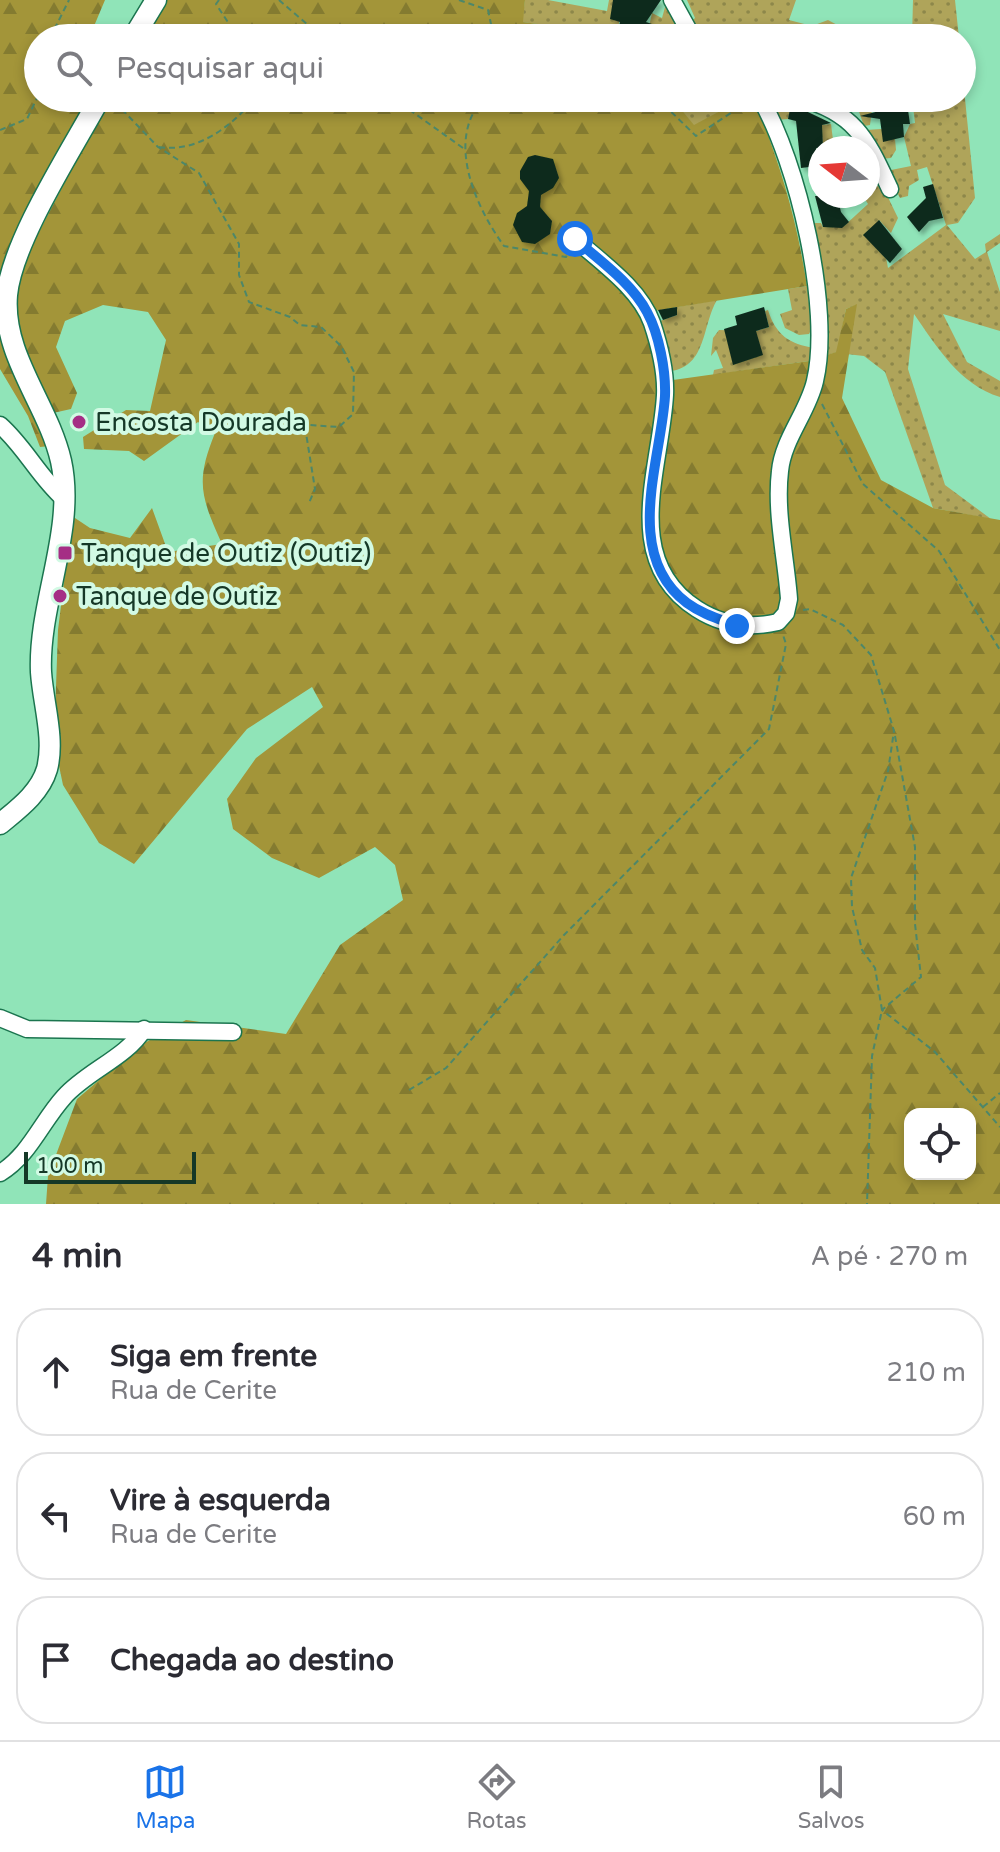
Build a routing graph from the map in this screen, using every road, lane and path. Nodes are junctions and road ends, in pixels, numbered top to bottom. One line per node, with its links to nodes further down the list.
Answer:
1 (69, 0): 7 (path)
2 (156, 0): 8 (main road)
3 (219, 0): 9 (path)
4 (279, 0): 10 (path)
5 (459, 0): 11 (path)
6 (672, 0): 12 (street)
7 (57, 24)
8 (141, 24)
9 (229, 24)
10 (307, 24)
11 (491, 24)
12 (685, 24)
13 (30, 112): 23 (path)
14 (92, 112): 30 (main road)
15 (124, 112): 24 (path)
16 (239, 112): 24 (path)
17 (413, 112): 25 (path)
18 (470, 112): 25 (path)
19 (671, 112): 20 (path)
20 (733, 112)
21 (766, 112): 28 (street)
22 (835, 112): 26 (street)
23 (0, 130)
24 (158, 147): 31 (path)
25 (463, 148): 27 (path)
26 (890, 189)
27 (575, 239): 32 (street)
28 (814, 385): 32 (street); 33 (path)
29 (0, 425): 30 (street)
30 (64, 499): 35 (main road)
31 (309, 503)
32 (782, 618): 34 (path); 40 (path)
33 (1000, 650)
34 (894, 731): 36 (path); 36 (path)
35 (0, 824)
36 (882, 1010): 42 (path); 45 (path)
37 (0, 1018): 38 (street)
38 (144, 1029): 39 (street); 44 (street)
39 (233, 1032)
40 (409, 1090)
41 (1000, 1093): 42 (path)
42 (983, 1107): 43 (path)
43 (1000, 1127)
44 (0, 1173)
45 (867, 1204)

